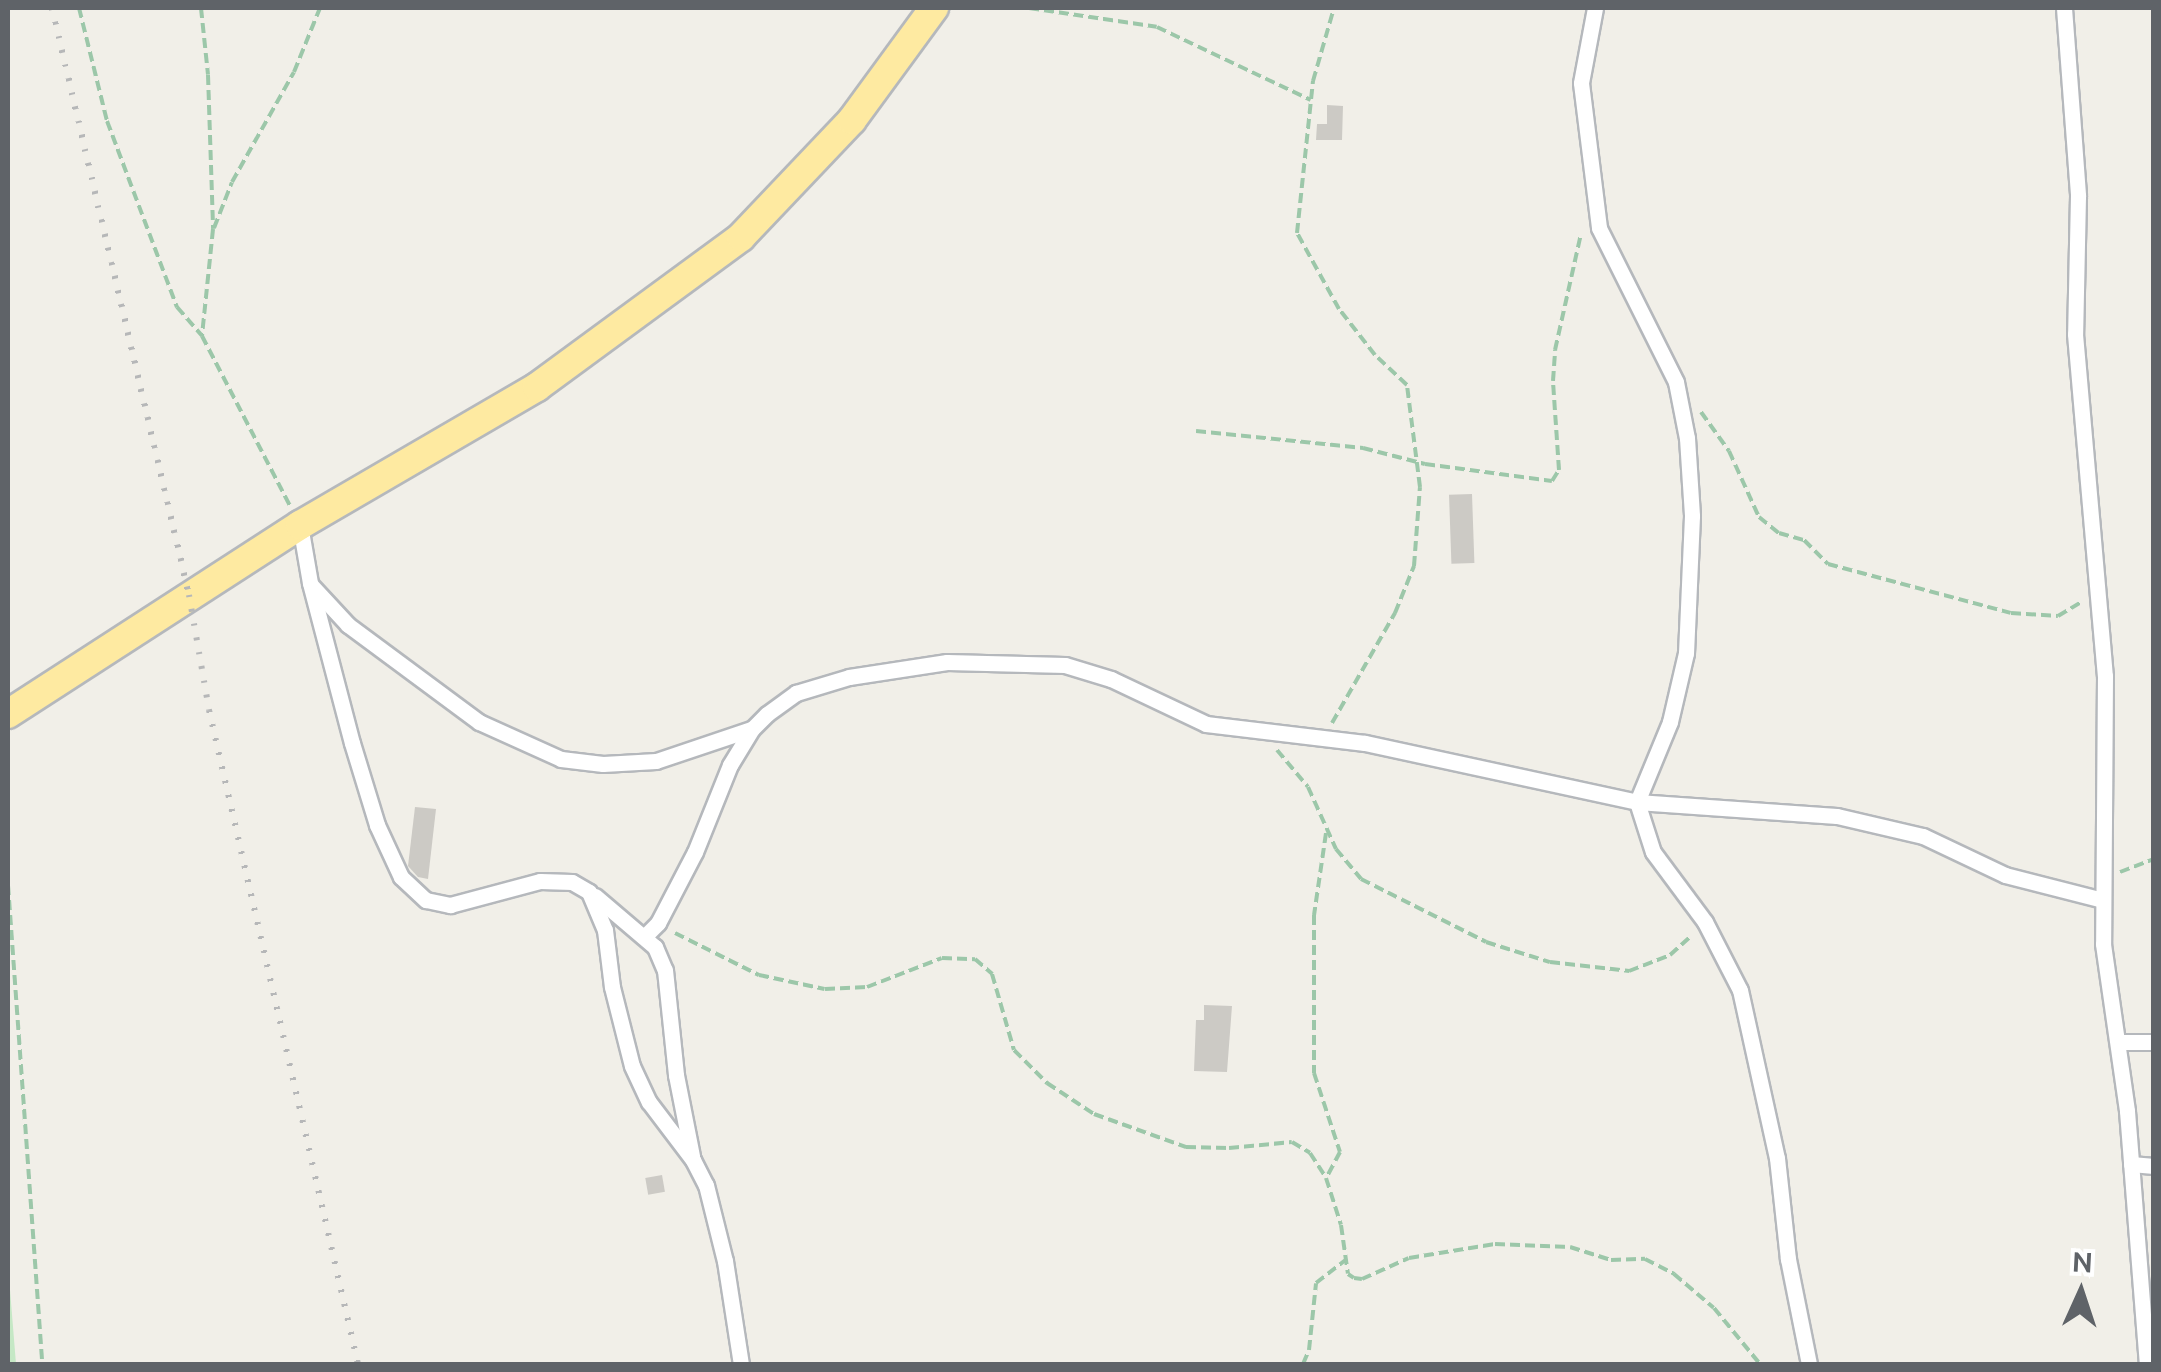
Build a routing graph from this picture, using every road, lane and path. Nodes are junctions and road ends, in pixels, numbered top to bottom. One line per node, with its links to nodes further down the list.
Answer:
1 (79, 8): 12 (path)
2 (201, 8): 11 (path)
3 (320, 8): 11 (path)
4 (934, 8): 16 (highway)
5 (1029, 8): 9 (path)
6 (1334, 8): 9 (path)
7 (1595, 8): 10 (street)
8 (2064, 8): 18 (street)
9 (1312, 101): 15 (path)
10 (1594, 202): 13 (street); 15 (path)
11 (213, 229): 12 (path)
12 (202, 336): 16 (path)
13 (1676, 382): 18 (path); 23 (street)
14 (1196, 431): 15 (path)
15 (1418, 461): 22 (path)
16 (300, 525): 17 (street); 19 (highway)
17 (310, 582): 20 (street); 28 (street)
18 (2098, 591): 26 (street)
19 (8, 714)
20 (752, 729): 21 (street); 31 (street)
21 (1258, 730): 22 (street); 24 (path)
22 (1324, 736): 23 (street)
23 (1637, 802): 29 (street); 30 (street)
24 (1326, 828): 30 (path); 38 (path)
25 (2154, 859): 26 (path)
26 (2104, 880): 29 (street)
27 (8, 885): 40 (path)
28 (590, 892): 32 (street); 35 (street)
29 (2103, 900): 33 (street)
30 (1705, 922): 44 (street)
31 (658, 923): 32 (street); 38 (path)
32 (644, 937): 35 (street)
33 (2118, 1042): 34 (street); 36 (street)
34 (2154, 1042)
35 (693, 1160): 41 (street)
36 (2131, 1164): 37 (street); 45 (street)
37 (2154, 1166)
38 (1326, 1178): 39 (path)
39 (1346, 1258): 42 (path); 43 (path)
40 (42, 1364)
41 (742, 1364)
42 (1303, 1364)
43 (1760, 1364)
44 (1810, 1364)
45 (2147, 1364)

